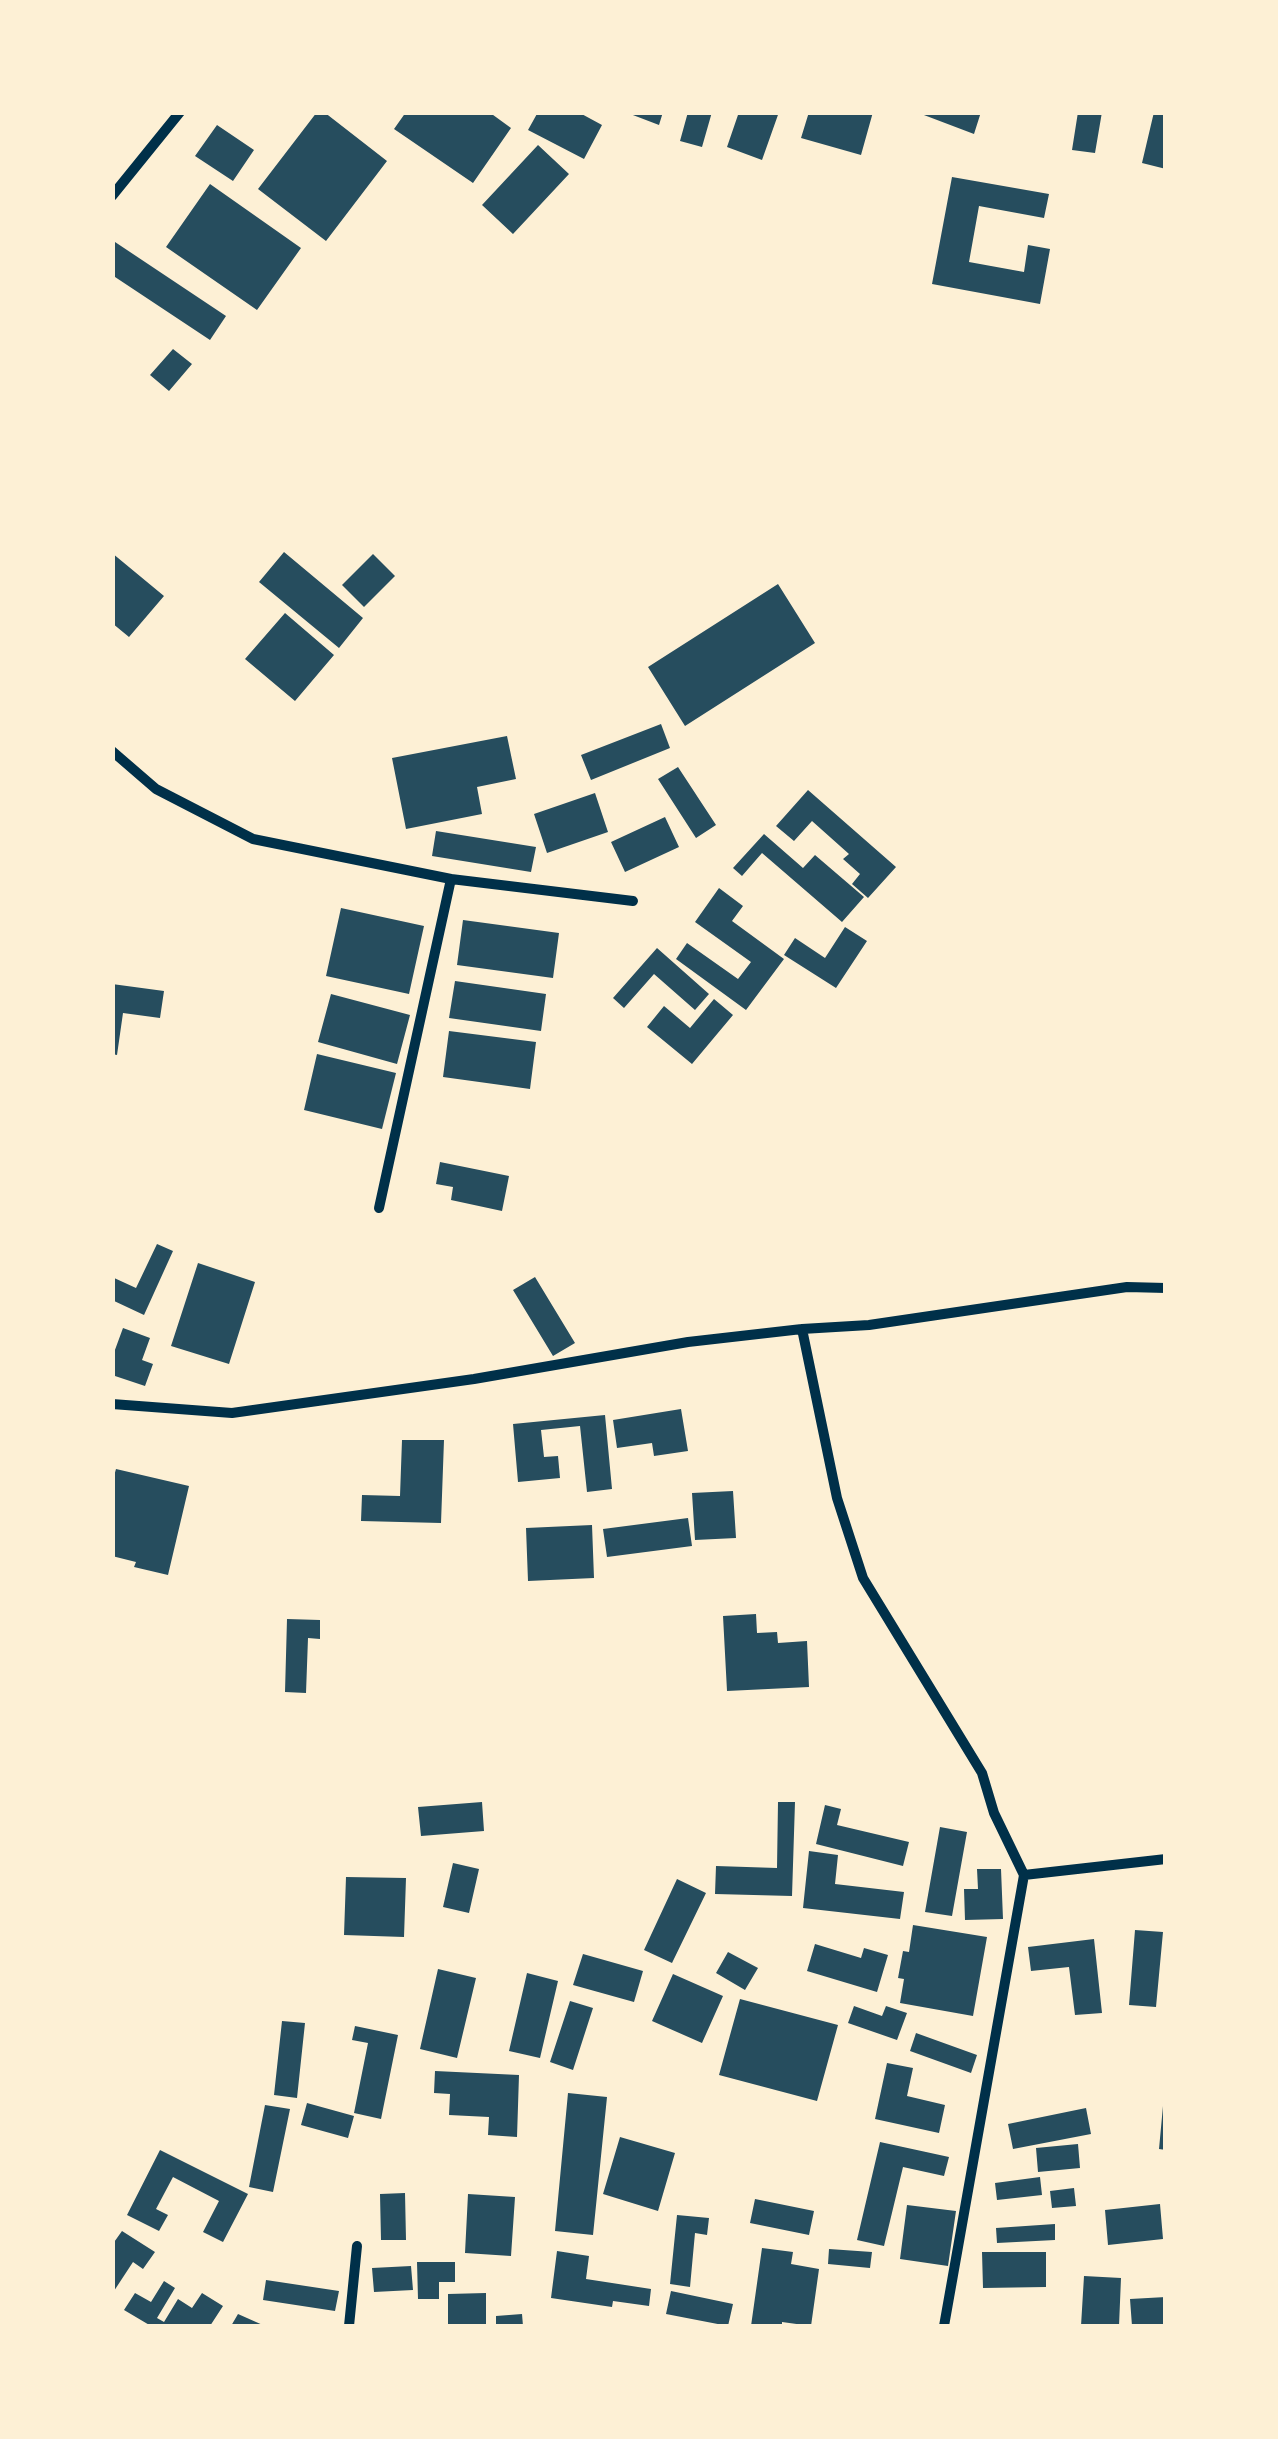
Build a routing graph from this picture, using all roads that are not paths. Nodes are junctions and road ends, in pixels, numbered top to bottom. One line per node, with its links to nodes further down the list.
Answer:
1 (180, 112): 2 (street)
2 (112, 196)
3 (112, 751): 4 (street)
4 (451, 878): 5 (street); 6 (street)
5 (633, 901)
6 (380, 1208)
7 (1166, 1288): 8 (street)
8 (802, 1329): 9 (street); 11 (street)
9 (112, 1404)
10 (1166, 1859): 11 (street)
11 (1024, 1875): 14 (street)
12 (357, 2246): 13 (street)
13 (349, 2326)
14 (944, 2326)

